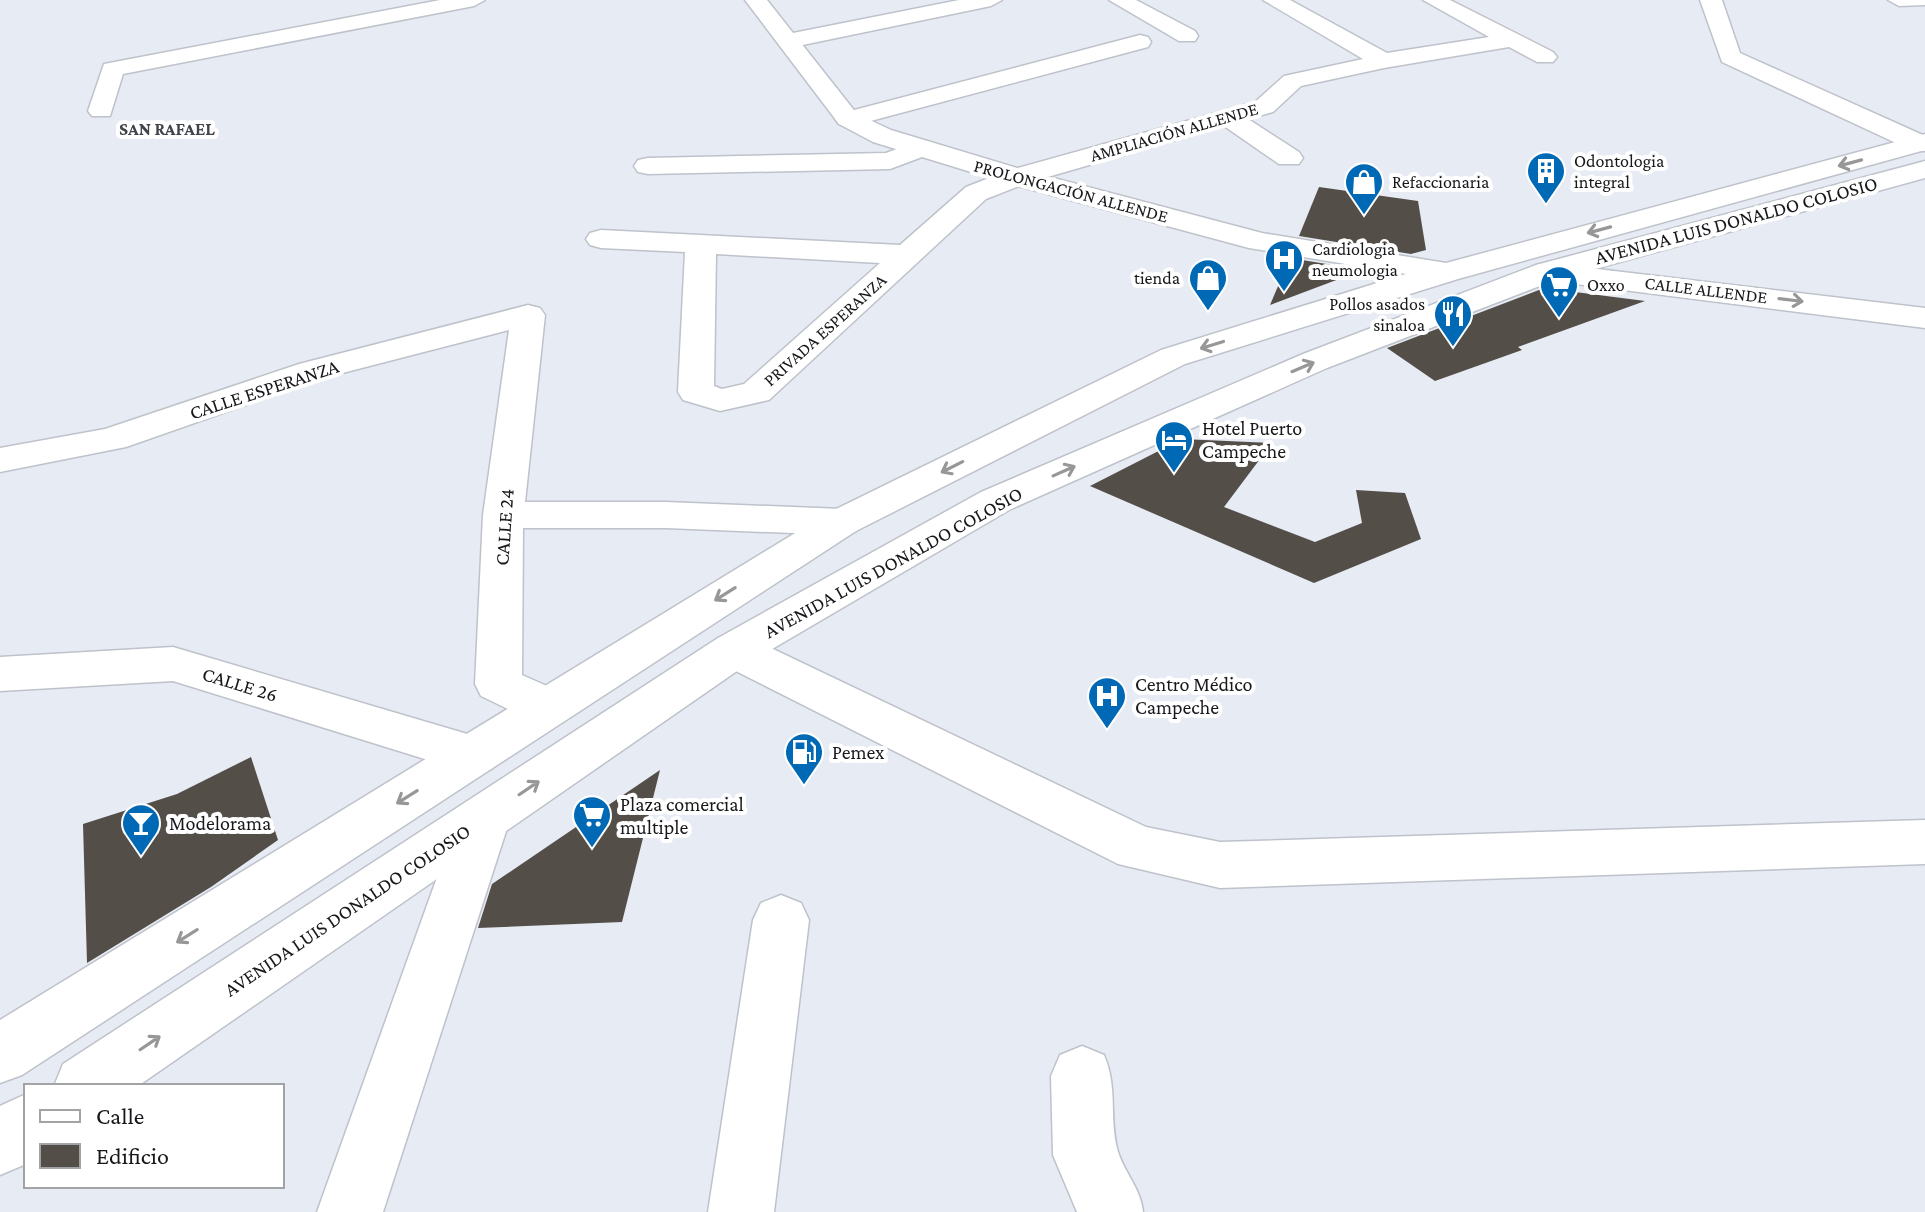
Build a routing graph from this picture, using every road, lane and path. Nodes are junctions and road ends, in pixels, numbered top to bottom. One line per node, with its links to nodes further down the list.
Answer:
1 (474, 0): 14 (street)
2 (756, 0): 10 (street, PROLONGACIÓN ALLENDE)
3 (991, 0): 10 (street)
4 (1120, 0): 8 (street)
5 (1274, 0): 13 (street)
6 (1434, 0): 9 (street)
7 (1711, 0): 18 (street)
8 (1187, 36)
9 (1512, 40): 12 (street); 13 (street, AMPLIACIÓN ALLENDE)
10 (788, 41): 16 (street, PROLONGACIÓN ALLENDE)
11 (1140, 42): 16 (street)
12 (1545, 57)
13 (1384, 61): 15 (street, AMPLIACIÓN ALLENDE)
14 (101, 111)
15 (1227, 117): 19 (street); 21 (street, AMPLIACIÓN ALLENDE)
16 (848, 119): 17 (street, PROLONGACIÓN ALLENDE)
17 (921, 148): 20 (street); 21 (street, PROLONGACIÓN ALLENDE)
18 (1923, 152): 25 (street, AVENIDA LUIS DONALDO COLOSIO, one-way to 25); 26 (street, AVENIDA LUIS DONALDO COLOSIO)
19 (1289, 158)
20 (648, 166)
21 (1017, 177): 24 (street, PRIVADA ESPERANZA); 25 (street, PROLONGACIÓN ALLENDE)
22 (601, 239): 23 (street, PRIVADA ESPERANZA)
23 (701, 242): 24 (street, PRIVADA ESPERANZA); 24 (street, PRIVADA ESPERANZA)
24 (908, 255)
25 (1447, 272): 26 (street, CALLE ALLENDE); 31 (street, AVENIDA LUIS DONALDO COLOSIO, one-way to 31)
26 (1547, 272): 28 (street, CALLE ALLENDE, one-way to 28); 32 (street, AVENIDA LUIS DONALDO COLOSIO, one-way to 26)
27 (528, 315): 29 (street, CALLE ESPERANZA); 30 (street, CALLE 24)
28 (1922, 321)
29 (0, 460)
30 (503, 515): 31 (street); 34 (street, CALLE 24)
31 (842, 522): 34 (street, AVENIDA LUIS DONALDO COLOSIO, one-way to 34)
32 (734, 650): 36 (street, AVENIDA LUIS DONALDO COLOSIO, one-way to 32); 37 (street)
33 (0, 674): 35 (street, CALLE 26)
34 (548, 707): 35 (street, AVENIDA LUIS DONALDO COLOSIO)
35 (473, 755): 39 (street, AVENIDA LUIS DONALDO COLOSIO, one-way to 39)
36 (484, 819): 41 (street, AVENIDA LUIS DONALDO COLOSIO, one-way to 36); 44 (street)
37 (1925, 842)
38 (781, 920): 45 (street)
39 (0, 1054)
40 (1082, 1076): 46 (street)
41 (88, 1084)
42 (24, 1127): 43 (street)
43 (0, 1143)
44 (350, 1212)
45 (741, 1212)
46 (1110, 1212)

